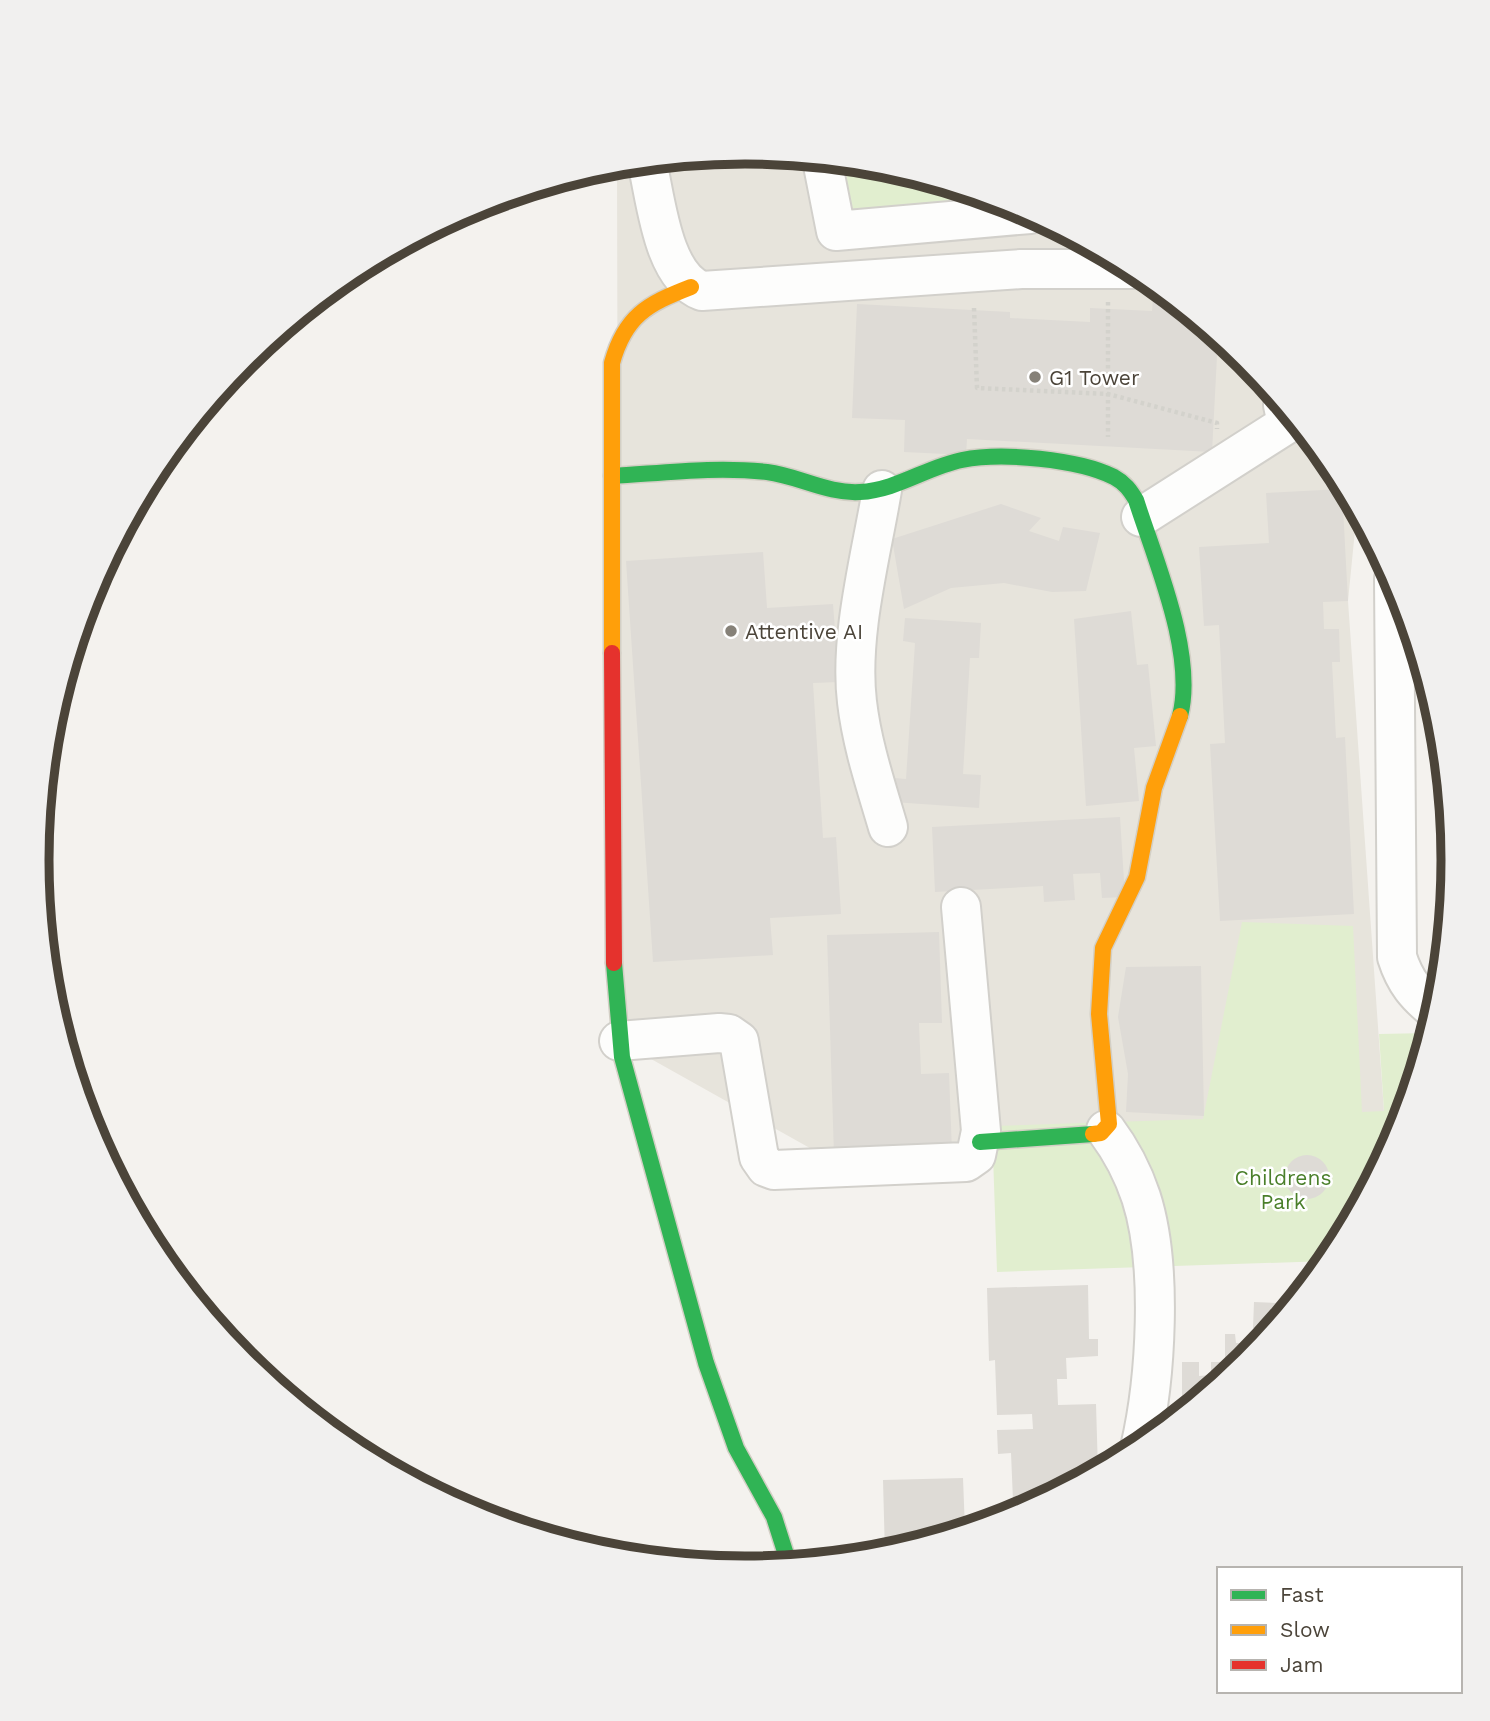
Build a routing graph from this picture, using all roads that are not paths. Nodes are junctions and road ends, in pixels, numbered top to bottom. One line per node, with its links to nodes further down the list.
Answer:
1 (824, 169): 3 (street)
2 (649, 171): 5 (street)
3 (1008, 216)
4 (1121, 280): 5 (street)
5 (691, 287): 7 (street)
6 (1284, 422): 9 (street)
7 (612, 475): 8 (street); 14 (street)
8 (882, 490): 9 (street); 11 (street)
9 (1141, 517): 15 (street)
10 (1394, 611): 13 (street)
11 (888, 827)
12 (961, 907): 16 (street)
13 (1426, 1003)
14 (619, 1041): 16 (street); 18 (street)
15 (1107, 1130): 16 (street); 17 (street)
16 (980, 1142)
17 (1142, 1432)
18 (786, 1555)

